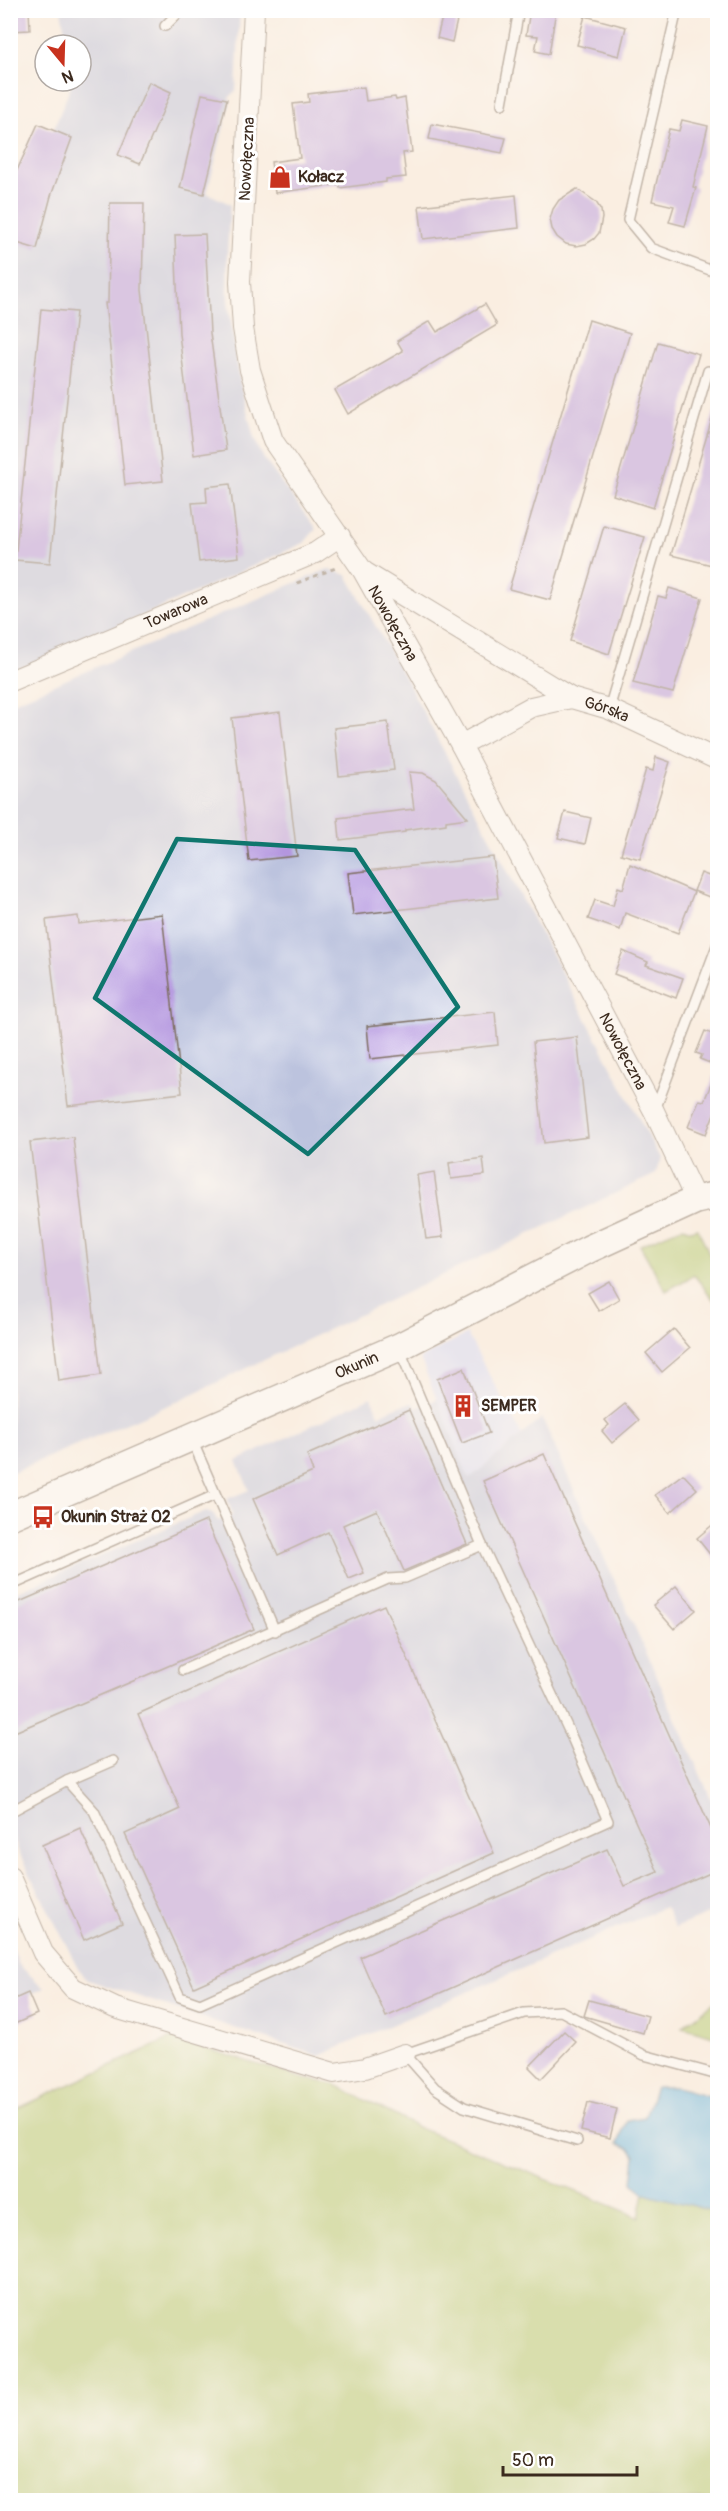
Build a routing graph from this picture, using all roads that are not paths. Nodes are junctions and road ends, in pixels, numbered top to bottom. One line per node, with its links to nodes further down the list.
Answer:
1 (181, 10): 5 (lane)
2 (254, 10): 9 (street, Nowołęczna)
3 (519, 10): 6 (lane)
4 (677, 10): 7 (lane)
5 (165, 26)
6 (502, 104)
7 (717, 273)
8 (708, 371): 13 (lane)
9 (340, 536): 10 (street, Nowołęczna); 11 (street, Towarowa)
10 (363, 571): 12 (street); 14 (street, Nowołęczna)
11 (10, 681)
12 (571, 698): 13 (street, Górska); 14 (street, Górska)
13 (609, 709): 15 (street, Górska)
14 (462, 745): 17 (street, Nowołęczna)
15 (717, 760)
16 (717, 943): 17 (lane)
17 (654, 1111): 18 (street, Nowołęczna)
18 (707, 1197): 19 (main road, Okunin)
19 (399, 1347): 20 (main road, Okunin); 23 (lane)
20 (191, 1437): 21 (lane); 22 (main road, Okunin)
21 (215, 1495): 24 (lane); 25 (lane)
22 (10, 1516)
23 (482, 1545): 25 (lane); 28 (lane)
24 (10, 1586)
25 (275, 1631): 26 (lane)
26 (183, 1670)
27 (113, 1761): 28 (lane)
28 (67, 1781): 29 (lane)
29 (10, 1812)
30 (10, 1877): 31 (street)
31 (405, 2054): 32 (lane); 33 (lane)
32 (717, 2075)
33 (577, 2141)

